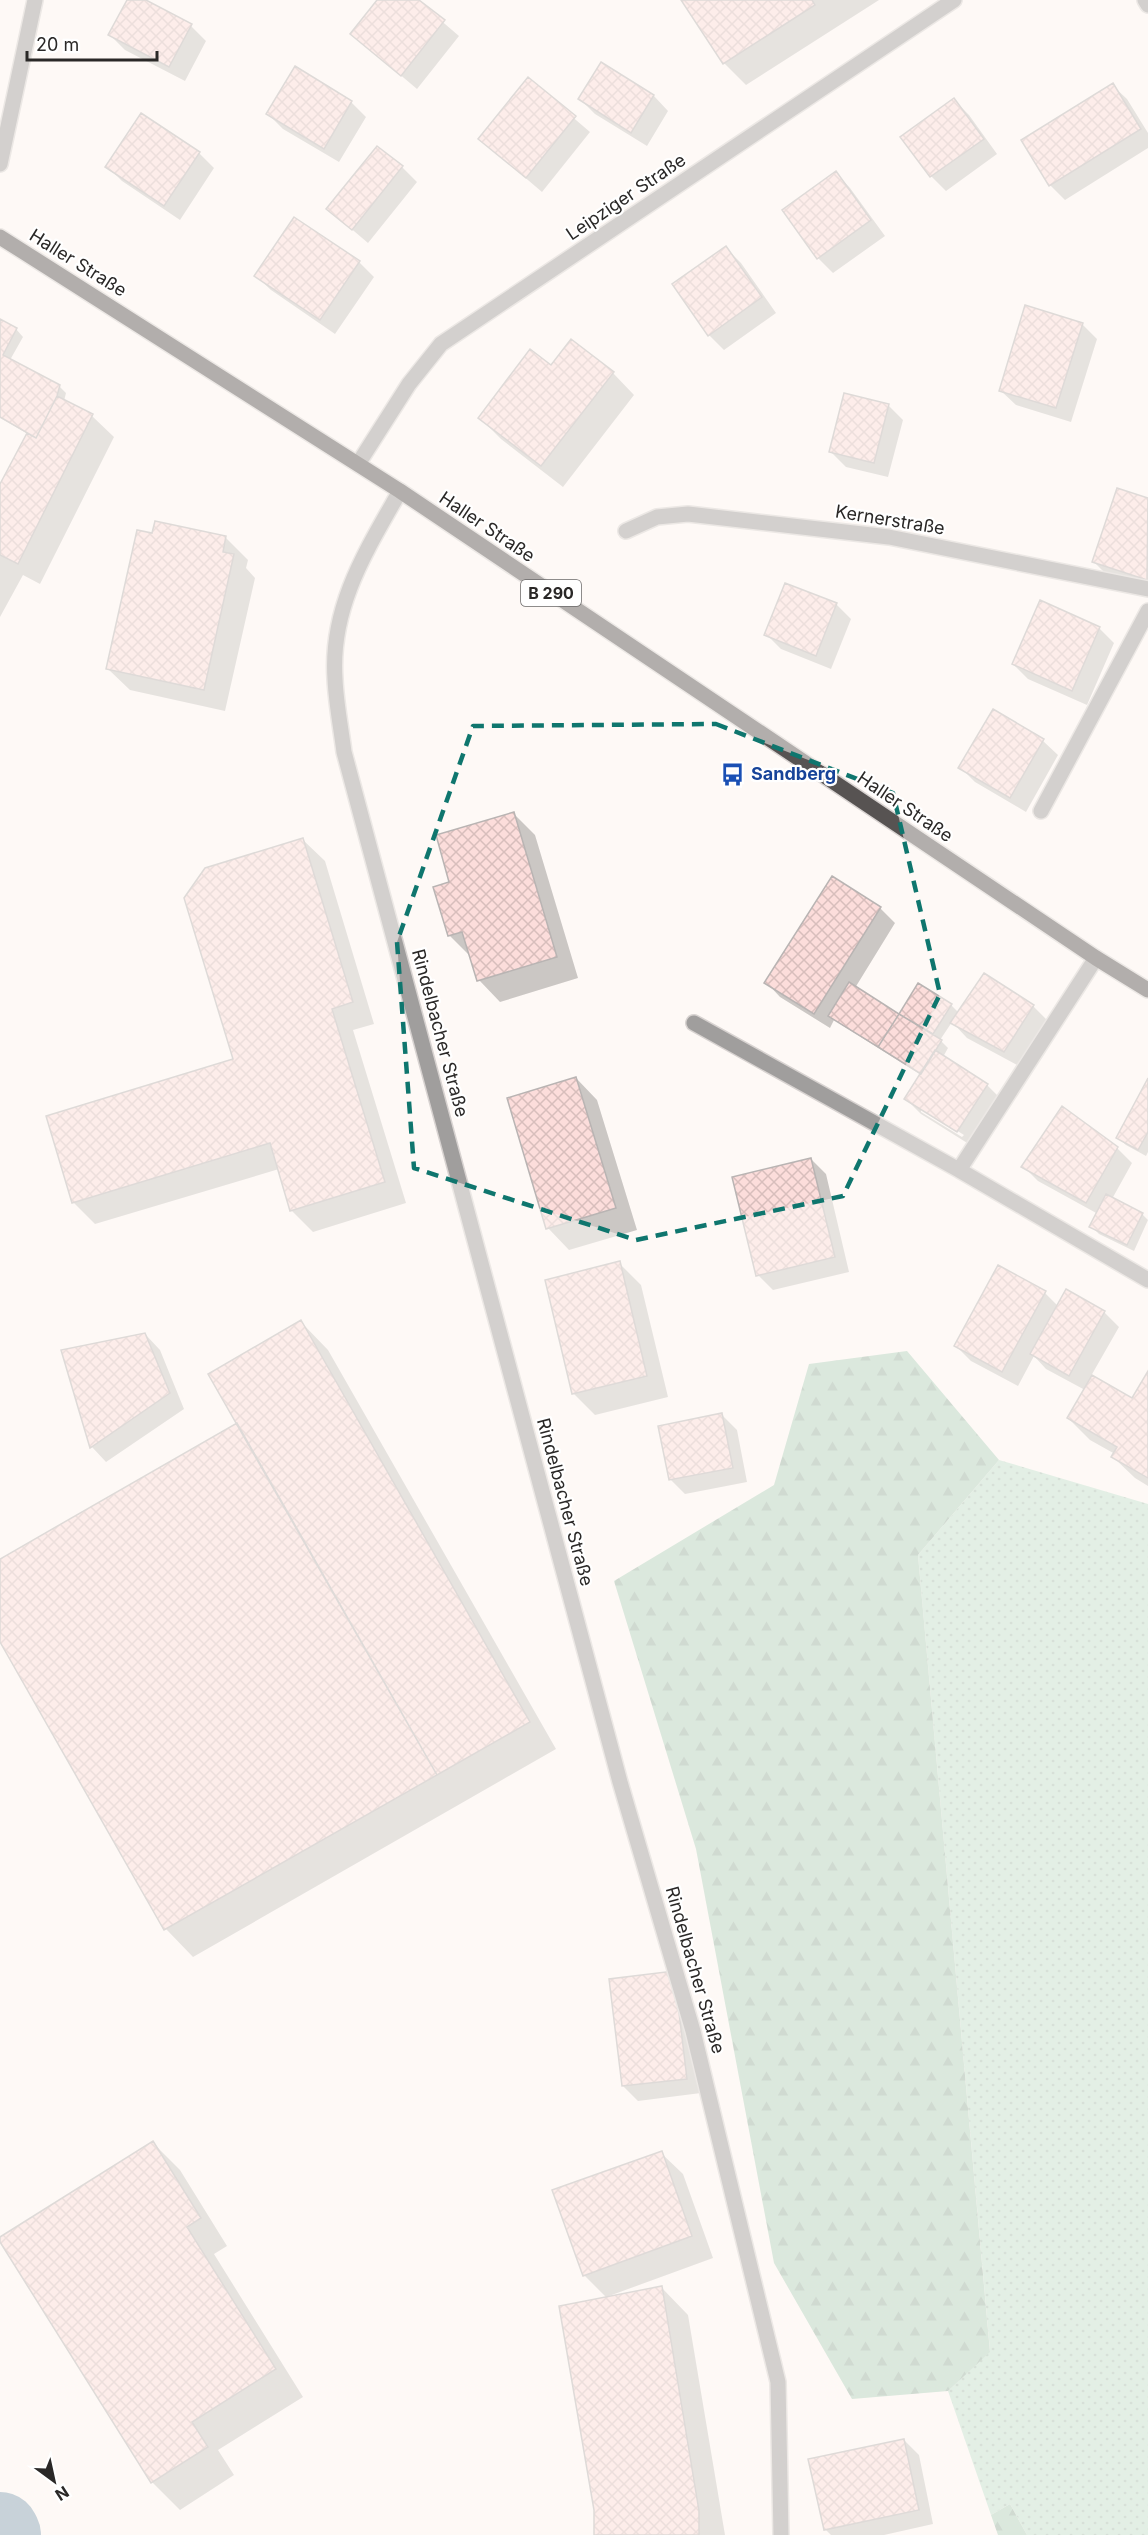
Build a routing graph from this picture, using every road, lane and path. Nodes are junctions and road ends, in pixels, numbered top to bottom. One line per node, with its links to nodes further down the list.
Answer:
1 (35, 0): 5 (street)
2 (954, 0): 7 (street, Leipziger Straße)
3 (1145, 0): 4 (street)
4 (1148, 5)
5 (0, 164)
6 (0, 237): 7 (main road, Haller Straße / B 290)
7 (358, 464): 8 (main road, Haller Straße / B 290)
8 (400, 491): 13 (main road, Haller Straße / B 290); 18 (street, Rindelbacher Straße)
9 (626, 531): 10 (street, Kernerstraße)
10 (1148, 589)
11 (1148, 611): 12 (street)
12 (1041, 811)
13 (1096, 958): 14 (main road, Haller Straße / B 290); 16 (street)
14 (1148, 990)
15 (694, 1023): 16 (street)
16 (959, 1170): 17 (street)
17 (1148, 1281)
18 (781, 2535)

